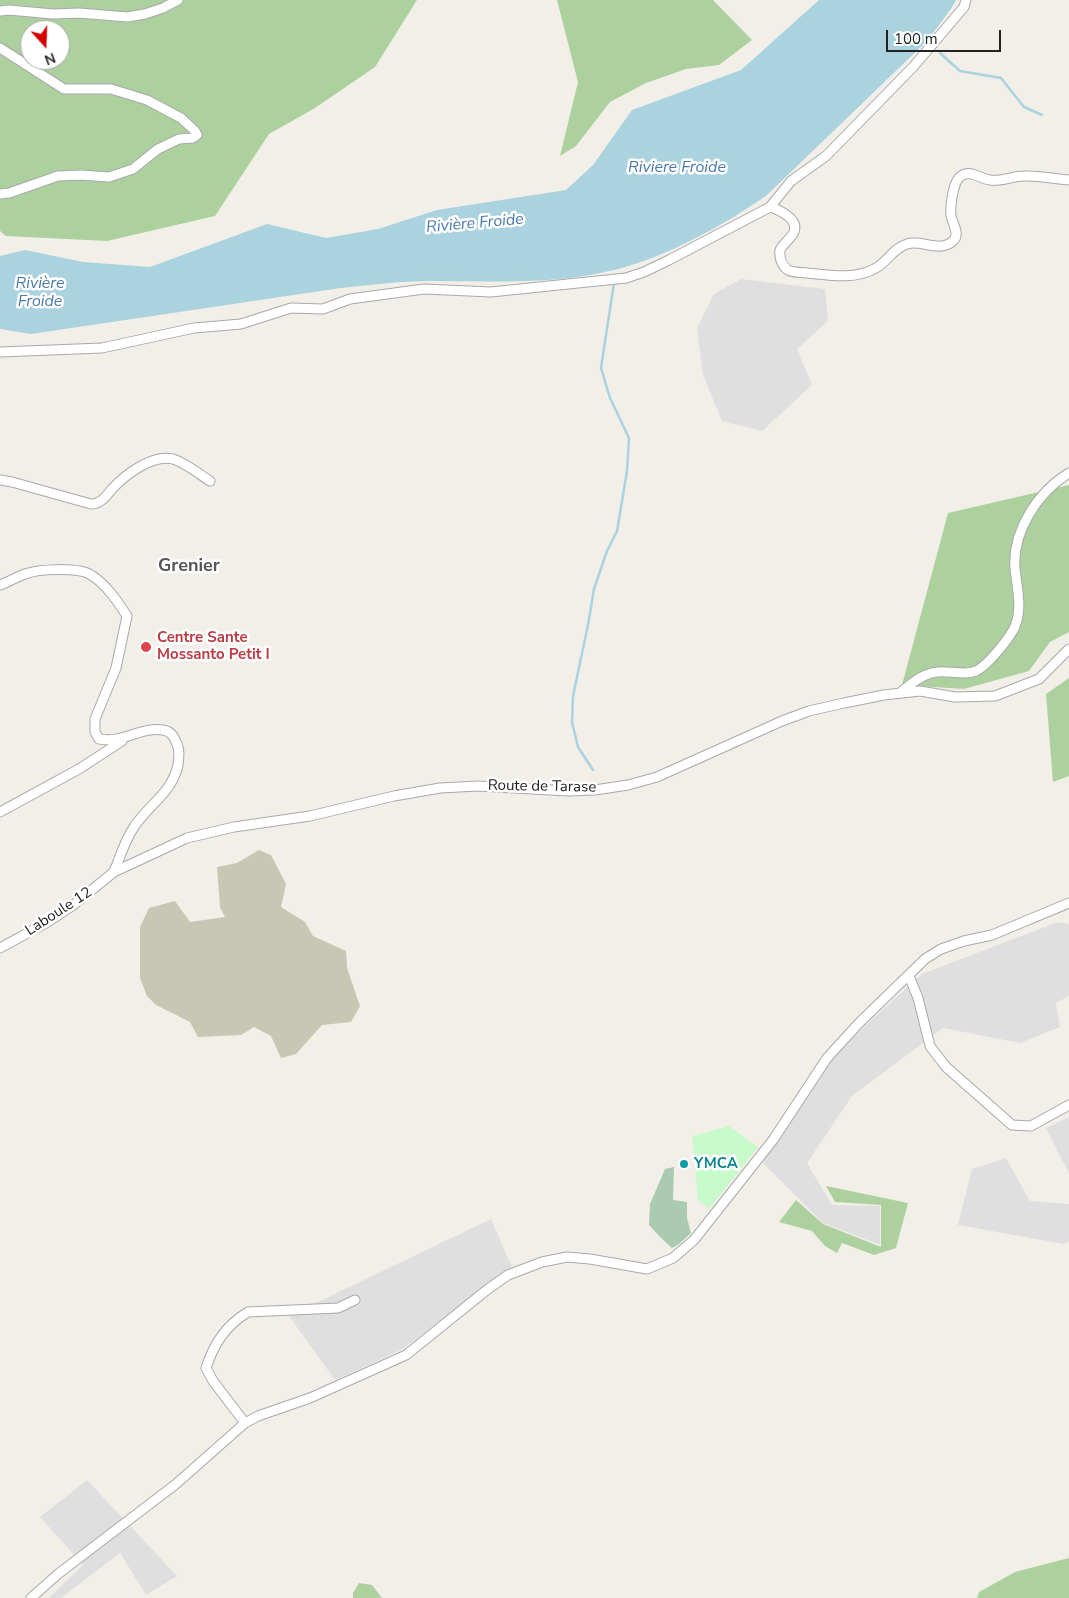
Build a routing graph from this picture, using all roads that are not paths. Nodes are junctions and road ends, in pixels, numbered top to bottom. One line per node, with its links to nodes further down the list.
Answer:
1 (178, 0): 3 (street)
2 (966, 0): 7 (street)
3 (0, 11)
4 (0, 48): 6 (street)
5 (1069, 180): 7 (street)
6 (0, 194)
7 (770, 207): 8 (street)
8 (0, 352)
9 (1069, 474): 14 (street)
10 (0, 480): 11 (street)
11 (210, 481)
12 (0, 585): 15 (street)
13 (1069, 649): 14 (street, Route de Tarase)
14 (900, 693): 17 (street, Route de Tarase)
15 (129, 736): 16 (street); 17 (street)
16 (0, 812)
17 (114, 872): 19 (street, Laboule 12)
18 (1069, 903): 20 (street)
19 (0, 948)
20 (909, 976): 21 (street); 23 (street)
21 (1069, 1105)
22 (355, 1300): 23 (street)
23 (245, 1423): 24 (street)
24 (31, 1598)

